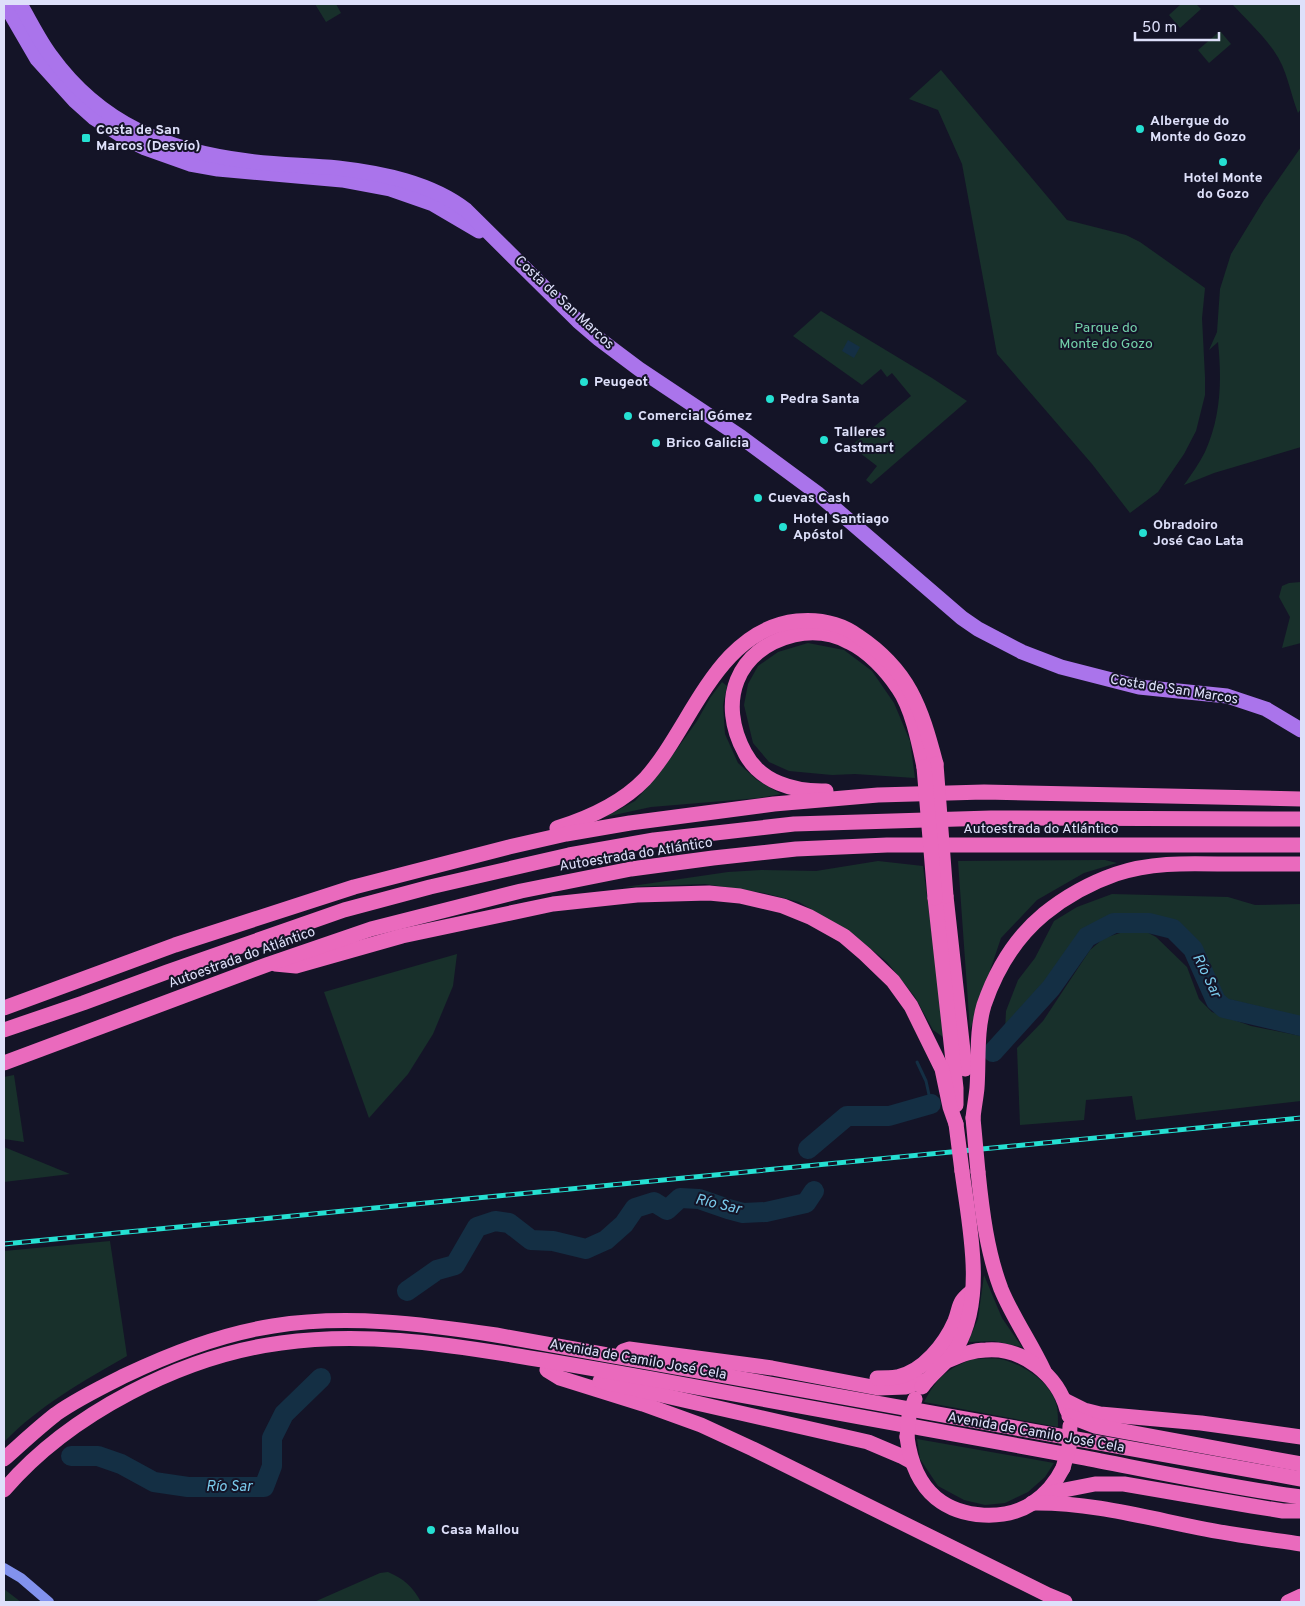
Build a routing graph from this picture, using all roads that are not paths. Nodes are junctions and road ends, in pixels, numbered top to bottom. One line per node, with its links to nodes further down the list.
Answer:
1 (5, 4): 4 (main road, Costa de San Marcos)
2 (20, 4): 3 (main road, Costa de San Marcos)
3 (51, 56): 4 (main road); 5 (main road, Costa de San Marcos)
4 (87, 107): 5 (main road); 6 (main road, Costa de San Marcos)
5 (120, 122): 6 (main road, Costa de San Marcos)
6 (497, 242): 7 (main road, Costa de San Marcos)
7 (1301, 730)
8 (930, 766): 9 (highway); 14 (highway); 15 (highway, bridge)
9 (878, 795): 10 (highway); 14 (highway)
10 (1301, 799)
11 (1301, 819): 18 (highway, Autoestrada do Atlántico)
12 (1301, 845): 16 (highway, Autoestrada do Atlántico)
13 (1301, 864): 20 (highway)
14 (434, 865): 17 (highway)
15 (940, 897): 20 (highway); 21 (highway)
16 (269, 964): 19 (highway, Autoestrada do Atlántico); 21 (highway)
17 (4, 1008)
18 (4, 1030)
19 (4, 1063)
20 (973, 1118): 28 (highway, bridge)
21 (956, 1124): 22 (highway, bridge)
22 (972, 1291): 25 (highway); 26 (highway)
23 (488, 1351): 27 (highway); 37 (highway, Avenida de Camilo José Cela); 38 (highway, Avenida de Camilo José Cela)
24 (606, 1355): 26 (highway); 33 (highway, Avenida de Camilo José Cela); 36 (highway, Avenida de Camilo José Cela)
25 (949, 1360): 28 (highway); 29 (highway)
26 (772, 1368): 29 (highway)
27 (547, 1370): 34 (highway); 45 (highway)
28 (1044, 1371): 30 (highway)
29 (927, 1380): 34 (highway, bridge)
30 (1064, 1400): 31 (highway); 32 (highway)
31 (1070, 1421): 35 (highway); 39 (highway, bridge)
32 (1301, 1437)
33 (4, 1458)
34 (912, 1462): 39 (highway)
35 (1301, 1464)
36 (1301, 1480)
37 (4, 1490)
38 (1301, 1497)
39 (1038, 1499): 40 (highway); 41 (highway)
40 (1301, 1511)
41 (1301, 1544)
42 (4, 1568): 44 (street)
43 (1301, 1596): 46 (highway)
44 (49, 1602)
45 (1065, 1602)
46 (1288, 1602)

